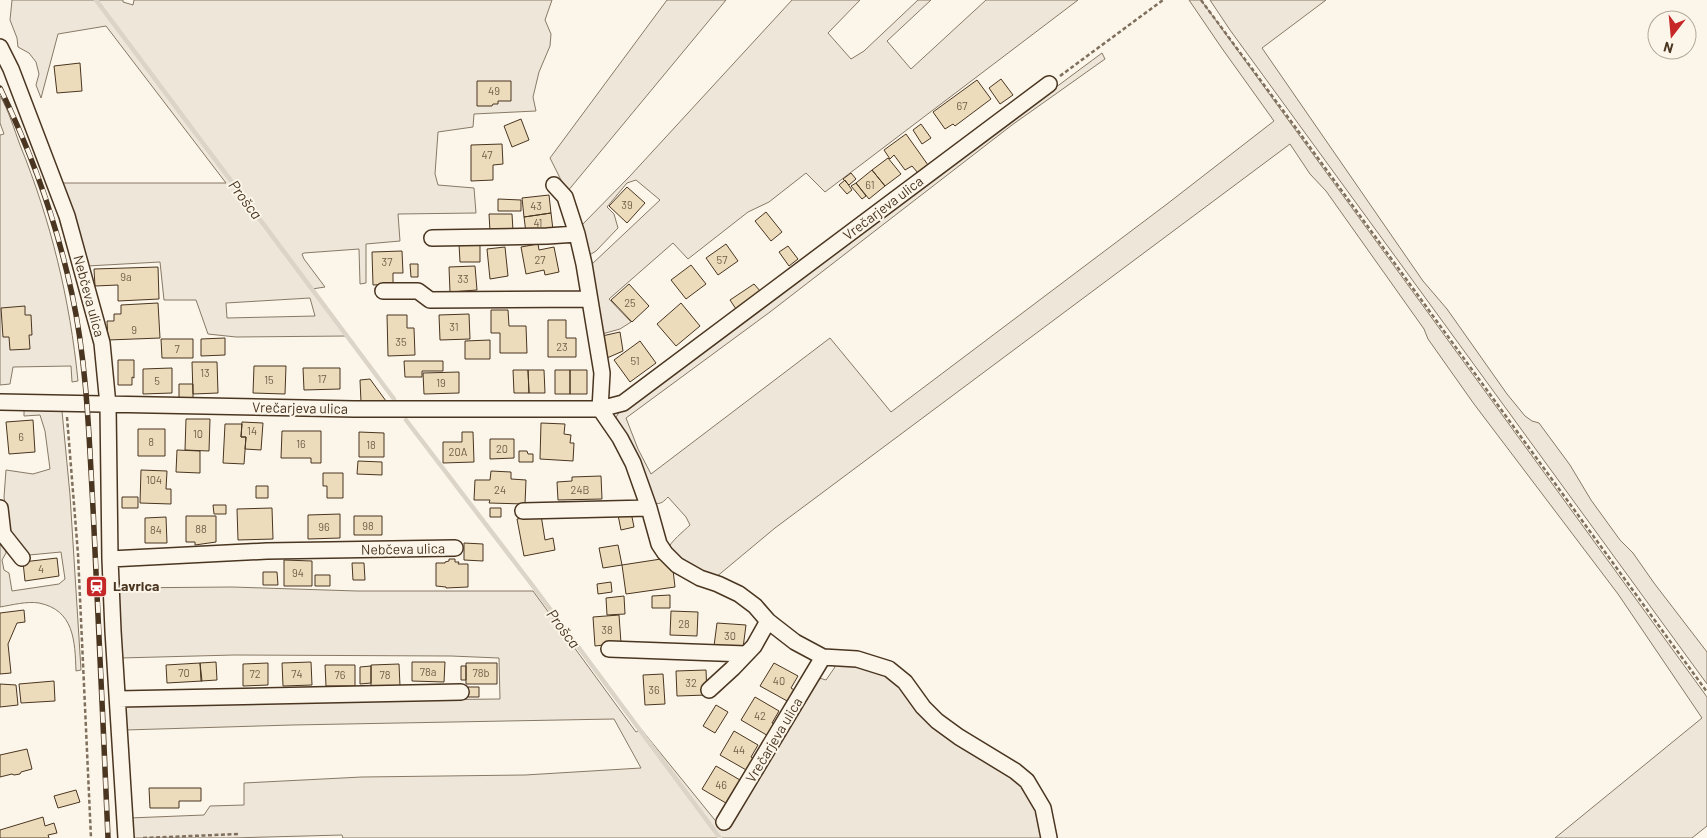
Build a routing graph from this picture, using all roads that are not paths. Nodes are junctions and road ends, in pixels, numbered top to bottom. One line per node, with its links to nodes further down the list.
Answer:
1 (0, 47): 9 (street, Nebčeva ulica)
2 (1049, 84): 10 (street, Vrečarjeva ulica)
3 (554, 185): 4 (street)
4 (577, 234): 5 (street); 7 (street)
5 (432, 238)
6 (383, 291): 7 (street)
7 (590, 298): 10 (street)
8 (0, 402): 9 (street, Vrečarjeva ulica)
9 (108, 405): 10 (street, Vrečarjeva ulica); 17 (street, Nebčeva ulica)
10 (600, 409): 12 (street)
11 (0, 508): 14 (street)
12 (649, 508): 13 (street); 18 (street)
13 (523, 511)
14 (2, 535): 16 (street)
15 (455, 548): 17 (street, Nebčeva ulica)
16 (22, 558)
17 (110, 559): 24 (street, Nebčeva ulica)
18 (768, 621): 20 (street); 21 (street)
19 (609, 649): 20 (street)
20 (746, 654): 22 (street)
21 (823, 657): 25 (street, Vrečarjeva ulica); 27 (street)
22 (709, 690)
23 (461, 692): 24 (street)
24 (118, 699): 26 (street, Nebčeva ulica)
25 (724, 822)
26 (126, 838)
27 (1049, 838)

